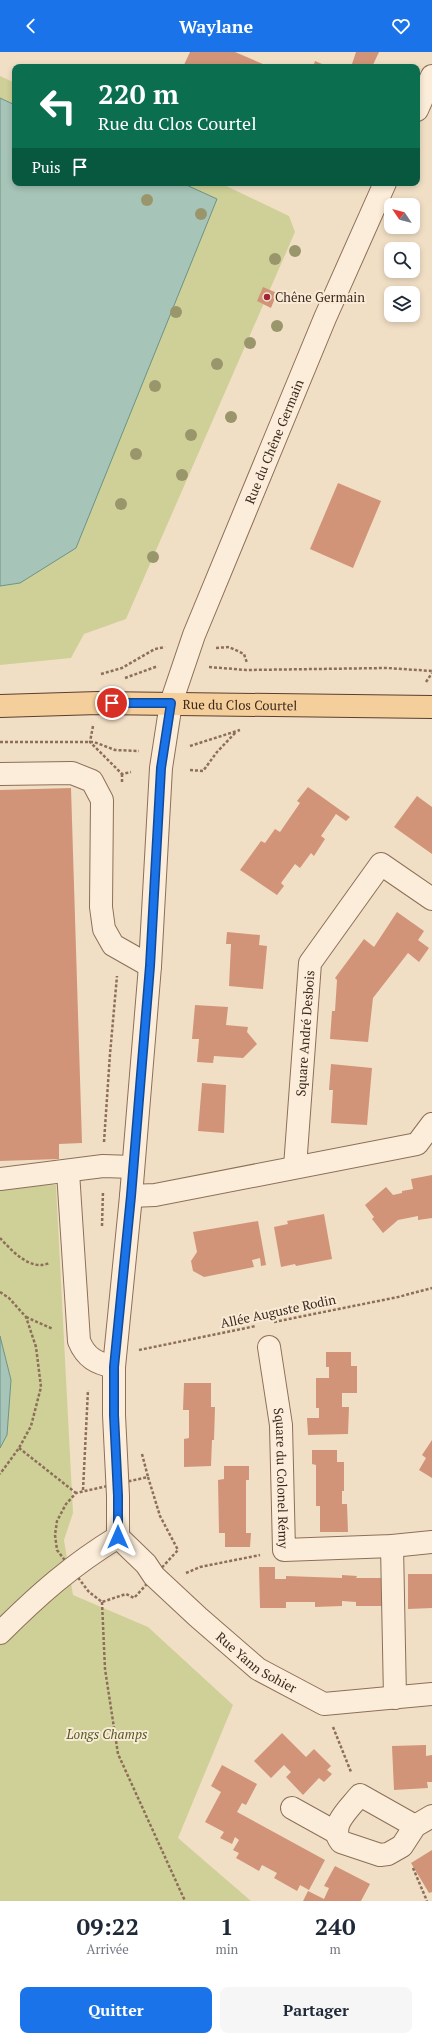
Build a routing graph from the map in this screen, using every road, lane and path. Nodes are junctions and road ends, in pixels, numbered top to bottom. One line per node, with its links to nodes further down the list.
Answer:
1 (432, 76): 2 (street)
2 (420, 103)
3 (384, 186): 10 (street, Rue du Chêne Germain)
4 (169, 646): 9 (path)
5 (209, 649): 6 (path)
6 (247, 663)
7 (214, 667): 8 (path)
8 (432, 671)
9 (101, 674)
10 (171, 703): 11 (main road, Rue du Clos Courtel); 12 (main road, Rue du Clos Courtel); 17 (street, Rue du Chêne Germain)
11 (0, 706)
12 (432, 707)
13 (94, 722): 16 (path)
14 (237, 725): 18 (path)
15 (0, 742): 16 (path)
16 (90, 742): 17 (path); 19 (path)
17 (163, 752): 22 (street, Rue du Chêne Germain)
18 (190, 770)
19 (131, 772)
20 (0, 774): 22 (street)
21 (432, 899): 24 (street, Square André Desbois)
22 (150, 966): 25 (street, Rue du Chêne Germain)
23 (432, 1124): 24 (street)
24 (295, 1167): 28 (street)
25 (133, 1168): 26 (street); 28 (street, Rue du Chêne Germain)
26 (68, 1172): 27 (street); 35 (street)
27 (0, 1179)
28 (131, 1196): 36 (street, Rue du Chêne Germain)
29 (432, 1288): 31 (path, Allée Auguste Rodin)
30 (0, 1292): 37 (path)
31 (273, 1323)
32 (258, 1326): 34 (path, Allée Auguste Rodin)
33 (269, 1347): 45 (street, Square du Colonel Rémy)
34 (136, 1351)
35 (90, 1359): 36 (street); 40 (path)
36 (114, 1367): 39 (street, Rue du Chêne Germain)
37 (19, 1448): 38 (path); 41 (path)
38 (0, 1474)
39 (118, 1484): 42 (street, Rue du Chêne Germain); 46 (path)
40 (83, 1490)
41 (76, 1493)
42 (118, 1537): 46 (street, Rue Yann Sohier); 48 (street)
43 (432, 1542): 44 (street, Square du Colonel Rémy)
44 (392, 1546): 45 (street, Square du Colonel Rémy); 50 (street)
45 (284, 1550): 46 (path)
46 (159, 1579): 51 (street, Rue Yann Sohier)
47 (102, 1602): 57 (path)
48 (0, 1633)
49 (432, 1694): 50 (street)
50 (395, 1698): 51 (street)
51 (324, 1704): 52 (path)
52 (360, 1795): 54 (street); 55 (street)
53 (292, 1808): 55 (street)
54 (424, 1821): 56 (street)
55 (337, 1833): 56 (street)
56 (402, 1846): 58 (path)
57 (185, 1901)
58 (426, 1901)

